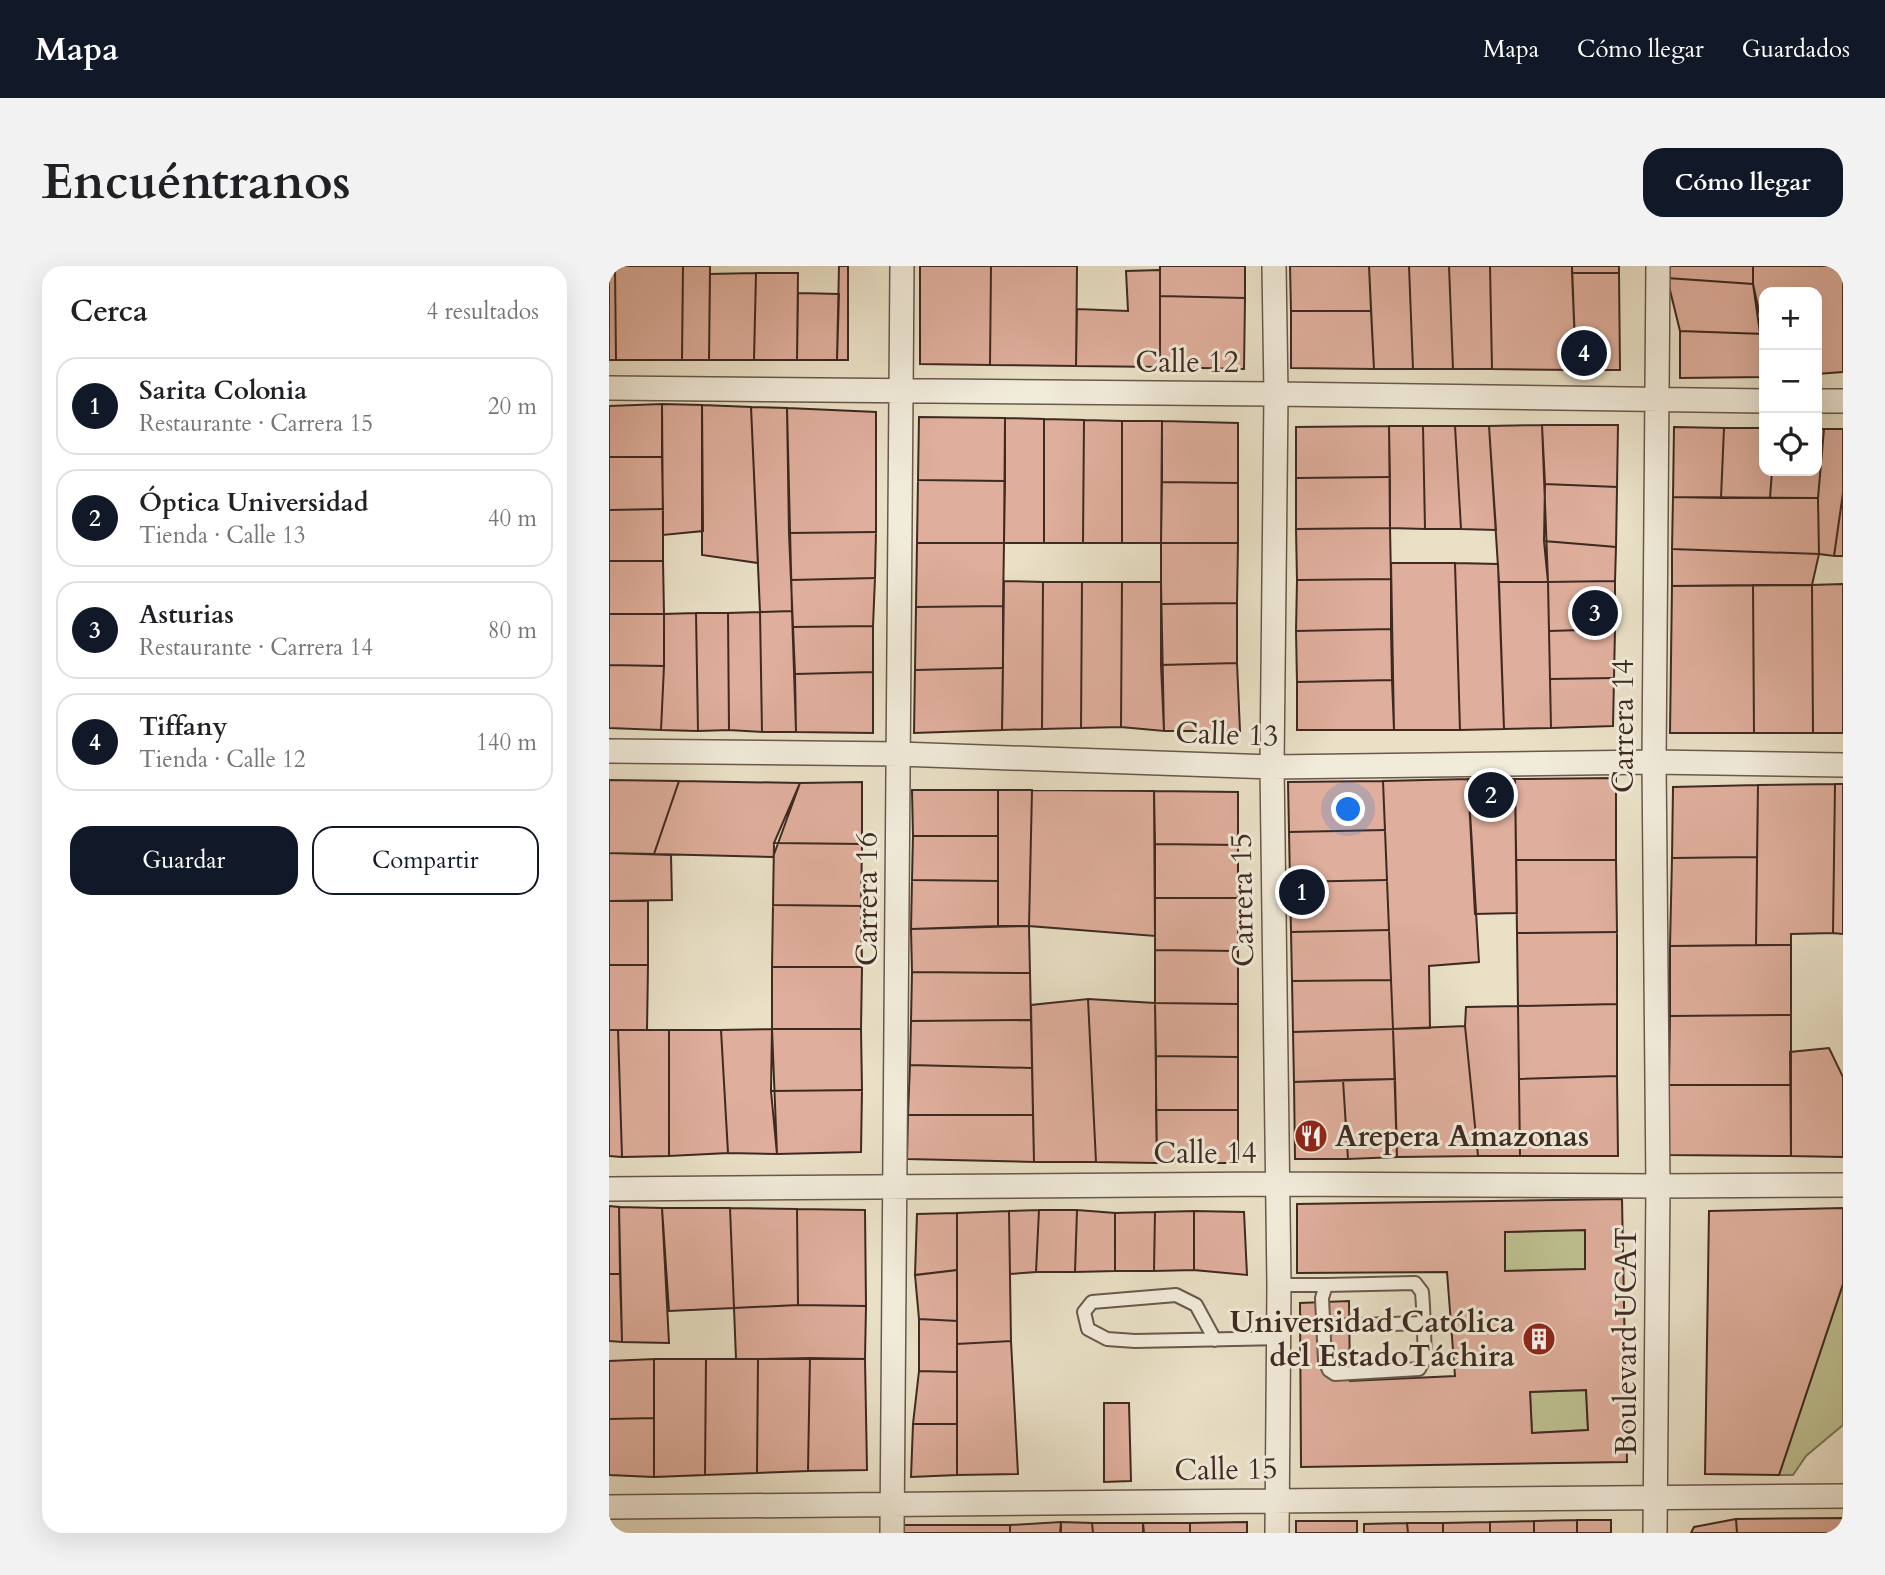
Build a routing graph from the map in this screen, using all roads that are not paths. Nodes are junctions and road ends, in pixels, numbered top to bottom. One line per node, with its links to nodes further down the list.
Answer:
1 (902, 266): 5 (street, Carrera 16)
2 (1275, 266): 6 (street, Carrera 15)
3 (1658, 266): 7 (street, Carrera 14)
4 (609, 388): 5 (street, Calle 12)
5 (903, 392): 6 (street, Calle 12); 12 (street, Carrera 16)
6 (1276, 394): 7 (street, Calle 12); 15 (street, Carrera 15)
7 (1658, 401): 8 (street, Calle 12); 13 (street, Carrera 14)
8 (1759, 401)
9 (1822, 401): 10 (street)
10 (1843, 401)
11 (609, 751): 12 (street, Calle 13)
12 (899, 754): 15 (street, Calle 13); 19 (street, Carrera 16)
13 (1654, 762): 14 (street, Calle 13); 15 (street, Calle 13); 18 (street, Carrera 14)
14 (1843, 765)
15 (1272, 768): 16 (street, Carrera 15)
16 (1277, 1184): 18 (street, Calle 14); 19 (street, Calle 14); 21 (street, Carrera 15)
17 (1843, 1185): 18 (street, Calle 14)
18 (1658, 1186): 28 (street, Boulevard UCAT)
19 (897, 1187): 20 (street, Calle 14); 30 (street, Carrera 16)
20 (609, 1189)
21 (1279, 1285): 22 (lane); 25 (street, Carrera 15)
22 (1326, 1285): 23 (lane); 24 (lane)
23 (1424, 1323): 24 (lane); 24 (lane)
24 (1324, 1326)
25 (1279, 1338): 26 (lane); 29 (street, Carrera 15)
26 (1215, 1340): 26 (lane)
27 (1843, 1496): 28 (street, Calle 15)
28 (1656, 1497): 29 (street, Calle 15); 34 (street)
29 (1277, 1499): 30 (street, Calle 15); 33 (street, Carrera 15)
30 (893, 1504): 31 (street, Calle 15); 32 (street, Carrera 16)
31 (609, 1507)
32 (893, 1533)
33 (1277, 1533)
34 (1655, 1533)

